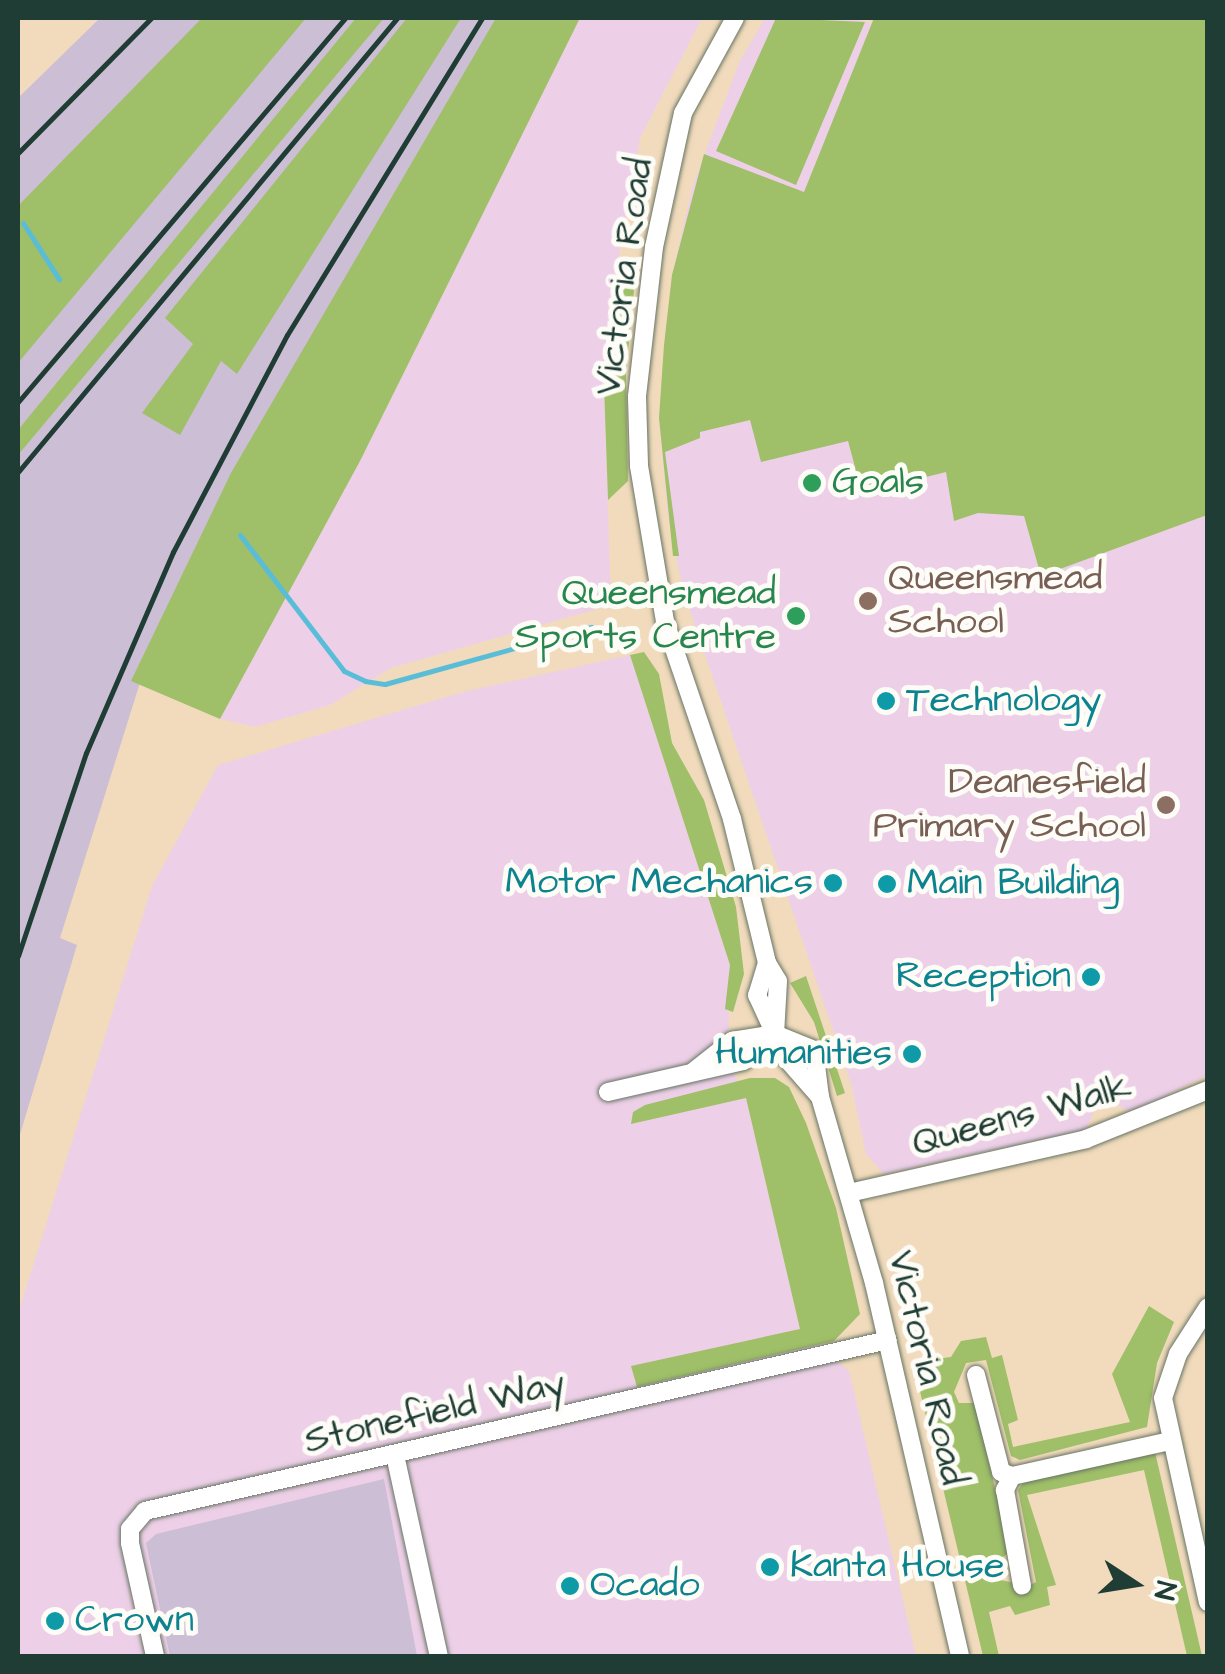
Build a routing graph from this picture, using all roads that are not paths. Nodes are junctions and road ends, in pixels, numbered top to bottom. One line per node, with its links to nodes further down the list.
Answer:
1 (735, 18): 2 (street, Victoria Road)
2 (775, 1034): 4 (street); 5 (street, Victoria Road); 5 (street, Victoria Road)
3 (1208, 1090): 6 (street, Queens Walk)
4 (608, 1092)
5 (820, 1097): 6 (street, Victoria Road)
6 (849, 1194): 8 (street, Victoria Road)
7 (1208, 1306): 10 (street)
8 (888, 1340): 11 (street, Stonefield Way); 17 (street, Victoria Road)
9 (976, 1375): 12 (street)
10 (1170, 1441): 12 (street); 14 (street)
11 (395, 1455): 15 (street, Stonefield Way); 16 (street)
12 (1012, 1476): 13 (street)
13 (1022, 1585)
14 (1208, 1602)
15 (156, 1656)
16 (439, 1656)
17 (960, 1656)

